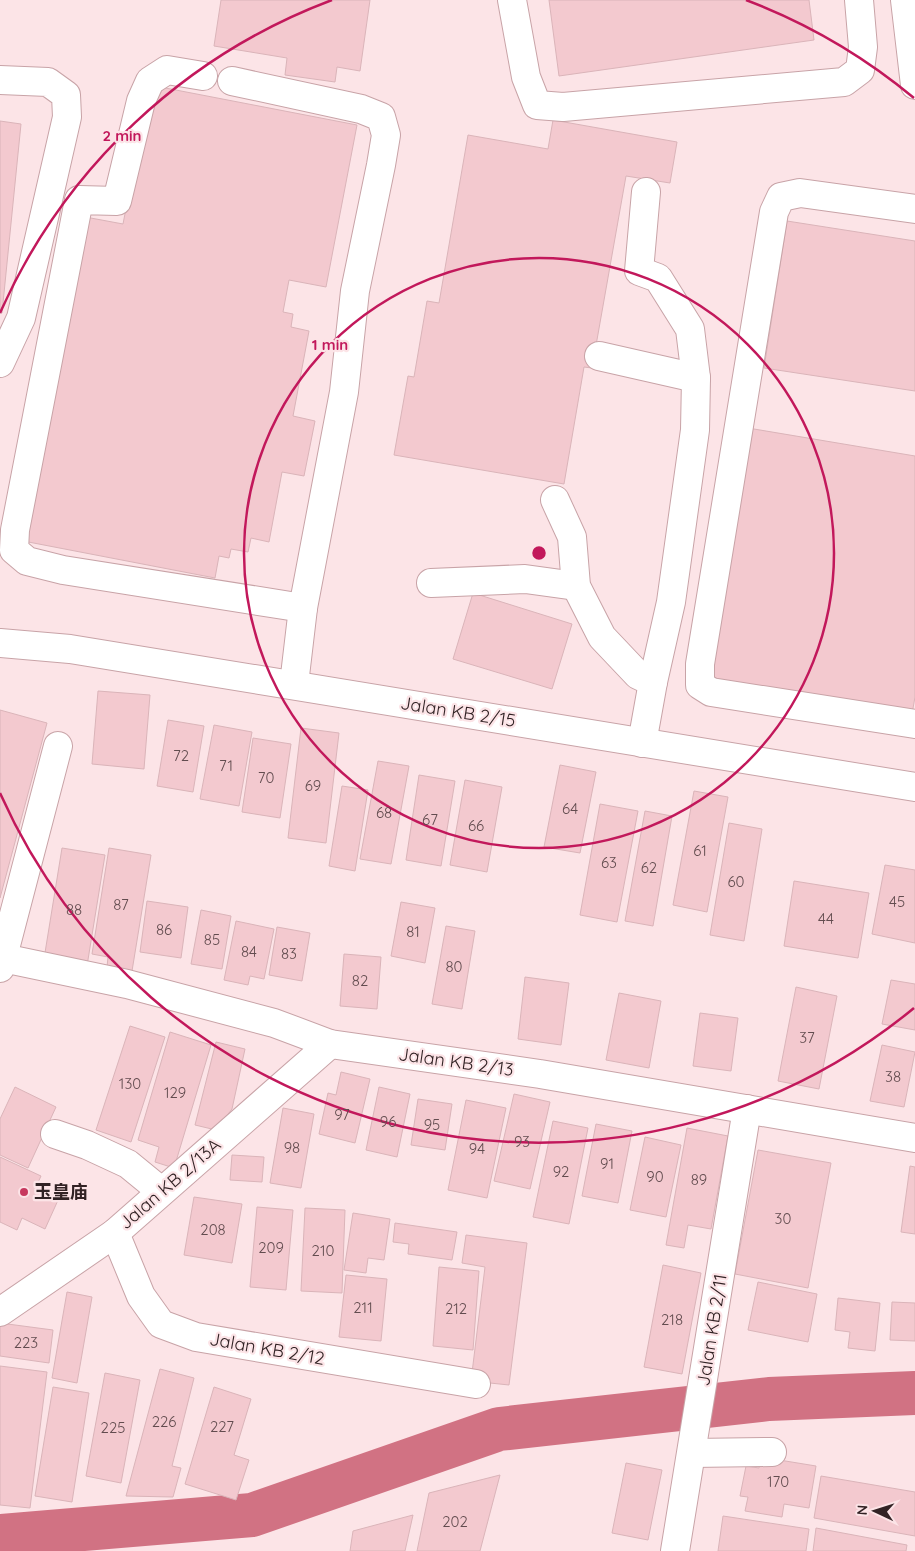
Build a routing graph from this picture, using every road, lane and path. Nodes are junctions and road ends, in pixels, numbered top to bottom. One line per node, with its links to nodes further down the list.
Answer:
1 (512, 0): 2 (street)
2 (859, 0)
3 (905, 0): 7 (street)
4 (203, 76): 16 (street)
5 (0, 80): 11 (street)
6 (232, 81): 16 (street)
7 (915, 85)
8 (646, 192): 12 (street)
9 (915, 209): 20 (street)
10 (599, 356): 12 (street)
11 (0, 363)
12 (696, 378): 18 (street)
13 (555, 500): 15 (street)
14 (431, 583): 15 (street)
15 (576, 586): 18 (street)
16 (303, 608): 19 (street)
17 (0, 643): 19 (street, Jalan KB 2/15)
18 (653, 682): 21 (street)
19 (294, 684): 21 (street, Jalan KB 2/15)
20 (915, 724)
21 (642, 743): 23 (street, Jalan KB 2/15)
22 (58, 746): 24 (street)
23 (915, 787)
24 (1, 963): 25 (street, Jalan KB 2/13)
25 (330, 1044): 26 (street, Jalan KB 2/13); 29 (street, Jalan KB 2/13A)
26 (747, 1109): 28 (street, Jalan KB 2/13); 33 (street, Jalan KB 2/11)
27 (55, 1134): 29 (street)
28 (915, 1138)
29 (161, 1191): 30 (street, Jalan KB 2/13A)
30 (114, 1233): 31 (street, Jalan KB 2/13A); 32 (street, Jalan KB 2/12)
31 (0, 1312)
32 (476, 1384)
33 (693, 1447): 34 (street); 35 (street, Jalan KB 2/11)
34 (772, 1452)
35 (675, 1551)

